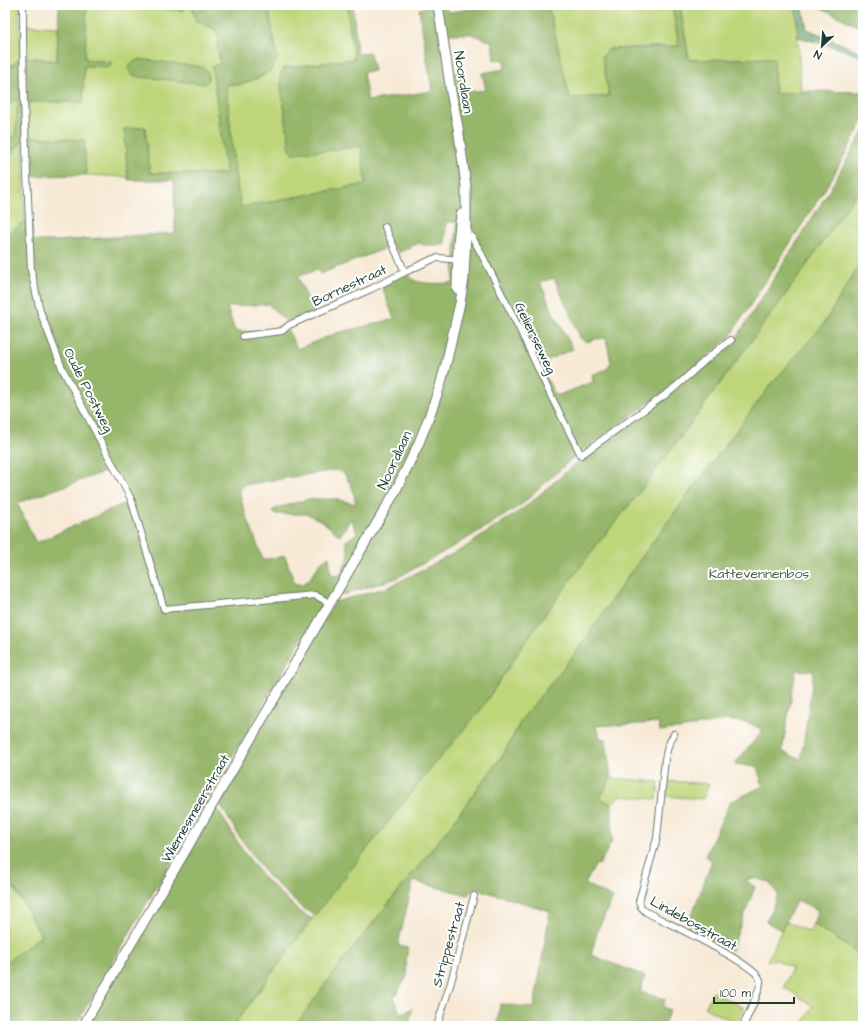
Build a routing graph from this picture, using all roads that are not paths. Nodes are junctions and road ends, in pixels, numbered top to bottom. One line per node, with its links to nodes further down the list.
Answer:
1 (23, 5): 10 (street, Oude Postweg)
2 (438, 5): 3 (main road, Noordlaan)
3 (462, 164): 5 (main road, Noordlaan); 6 (main road, Noordlaan)
4 (385, 228): 7 (street)
5 (466, 234): 6 (main road, Noordlaan); 9 (street, Gelierseweg)
6 (461, 260): 7 (street, Bornestraat); 10 (main road, Noordlaan)
7 (405, 272): 8 (street, Bornestraat)
8 (243, 336)
9 (731, 340)
10 (331, 604): 13 (main road, Wiemesmeerstraat)
11 (674, 734): 15 (street, Lindebosstraat)
12 (474, 896): 14 (street, Strippestraat)
13 (83, 1026)
14 (437, 1026)
15 (743, 1026)

